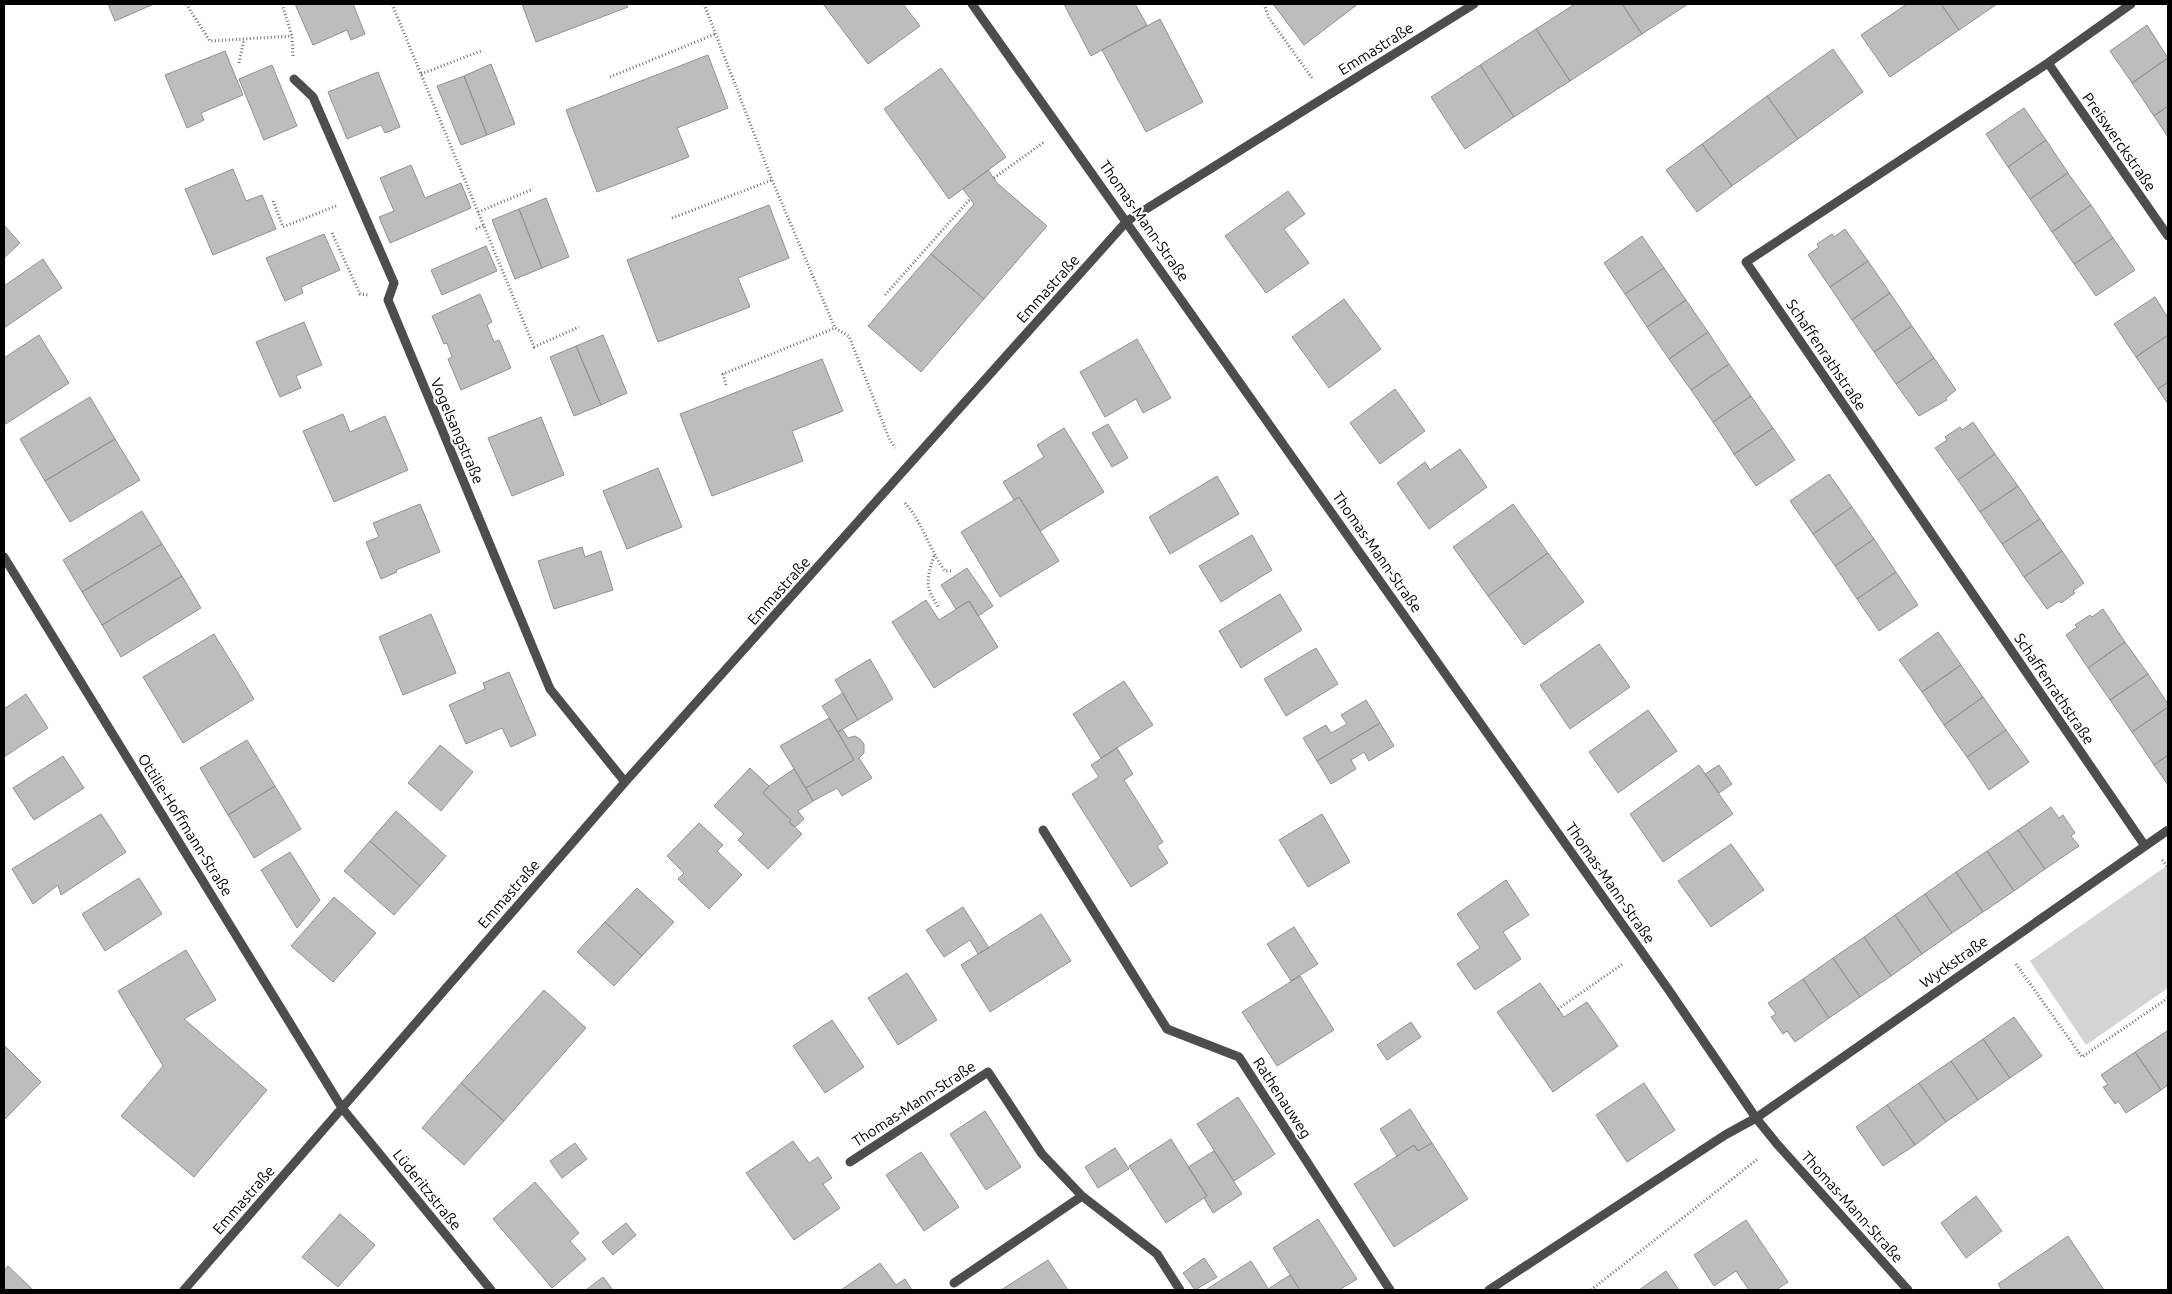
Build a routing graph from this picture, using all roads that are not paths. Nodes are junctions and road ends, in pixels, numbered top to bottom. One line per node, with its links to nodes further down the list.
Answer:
1 (972, 4): 6 (street, Thomas-Mann-Straße)
2 (1474, 4): 6 (street, Emmastraße)
3 (2131, 4): 4 (street, Schaffenrathstraße)
4 (2048, 63): 7 (street, Preiswerckstraße); 12 (street, Schaffenrathstraße)
5 (294, 79): 9 (street, Vogelsangstraße)
6 (1127, 222): 9 (street, Emmastraße); 14 (street, Thomas-Mann-Straße)
7 (2168, 236)
8 (4, 557): 13 (street, Ottilie-Hoffmann-Straße)
9 (625, 782): 13 (street, Emmastraße)
10 (1043, 830): 21 (street, Rathenauweg)
11 (2168, 830): 12 (street, Wyckstraße)
12 (2145, 846): 14 (street, Wyckstraße)
13 (342, 1108): 18 (street, Emmastraße); 19 (street, Lüderitzstraße)
14 (1756, 1118): 22 (street); 23 (street, Thomas-Mann-Straße)
15 (850, 1162): 16 (street, Thomas-Mann-Straße)
16 (1082, 1196): 17 (street); 20 (street, Thomas-Mann-Straße)
17 (954, 1284)
18 (184, 1290)
19 (491, 1290)
20 (1180, 1290)
21 (1390, 1290)
22 (1489, 1290)
23 (1908, 1290)

